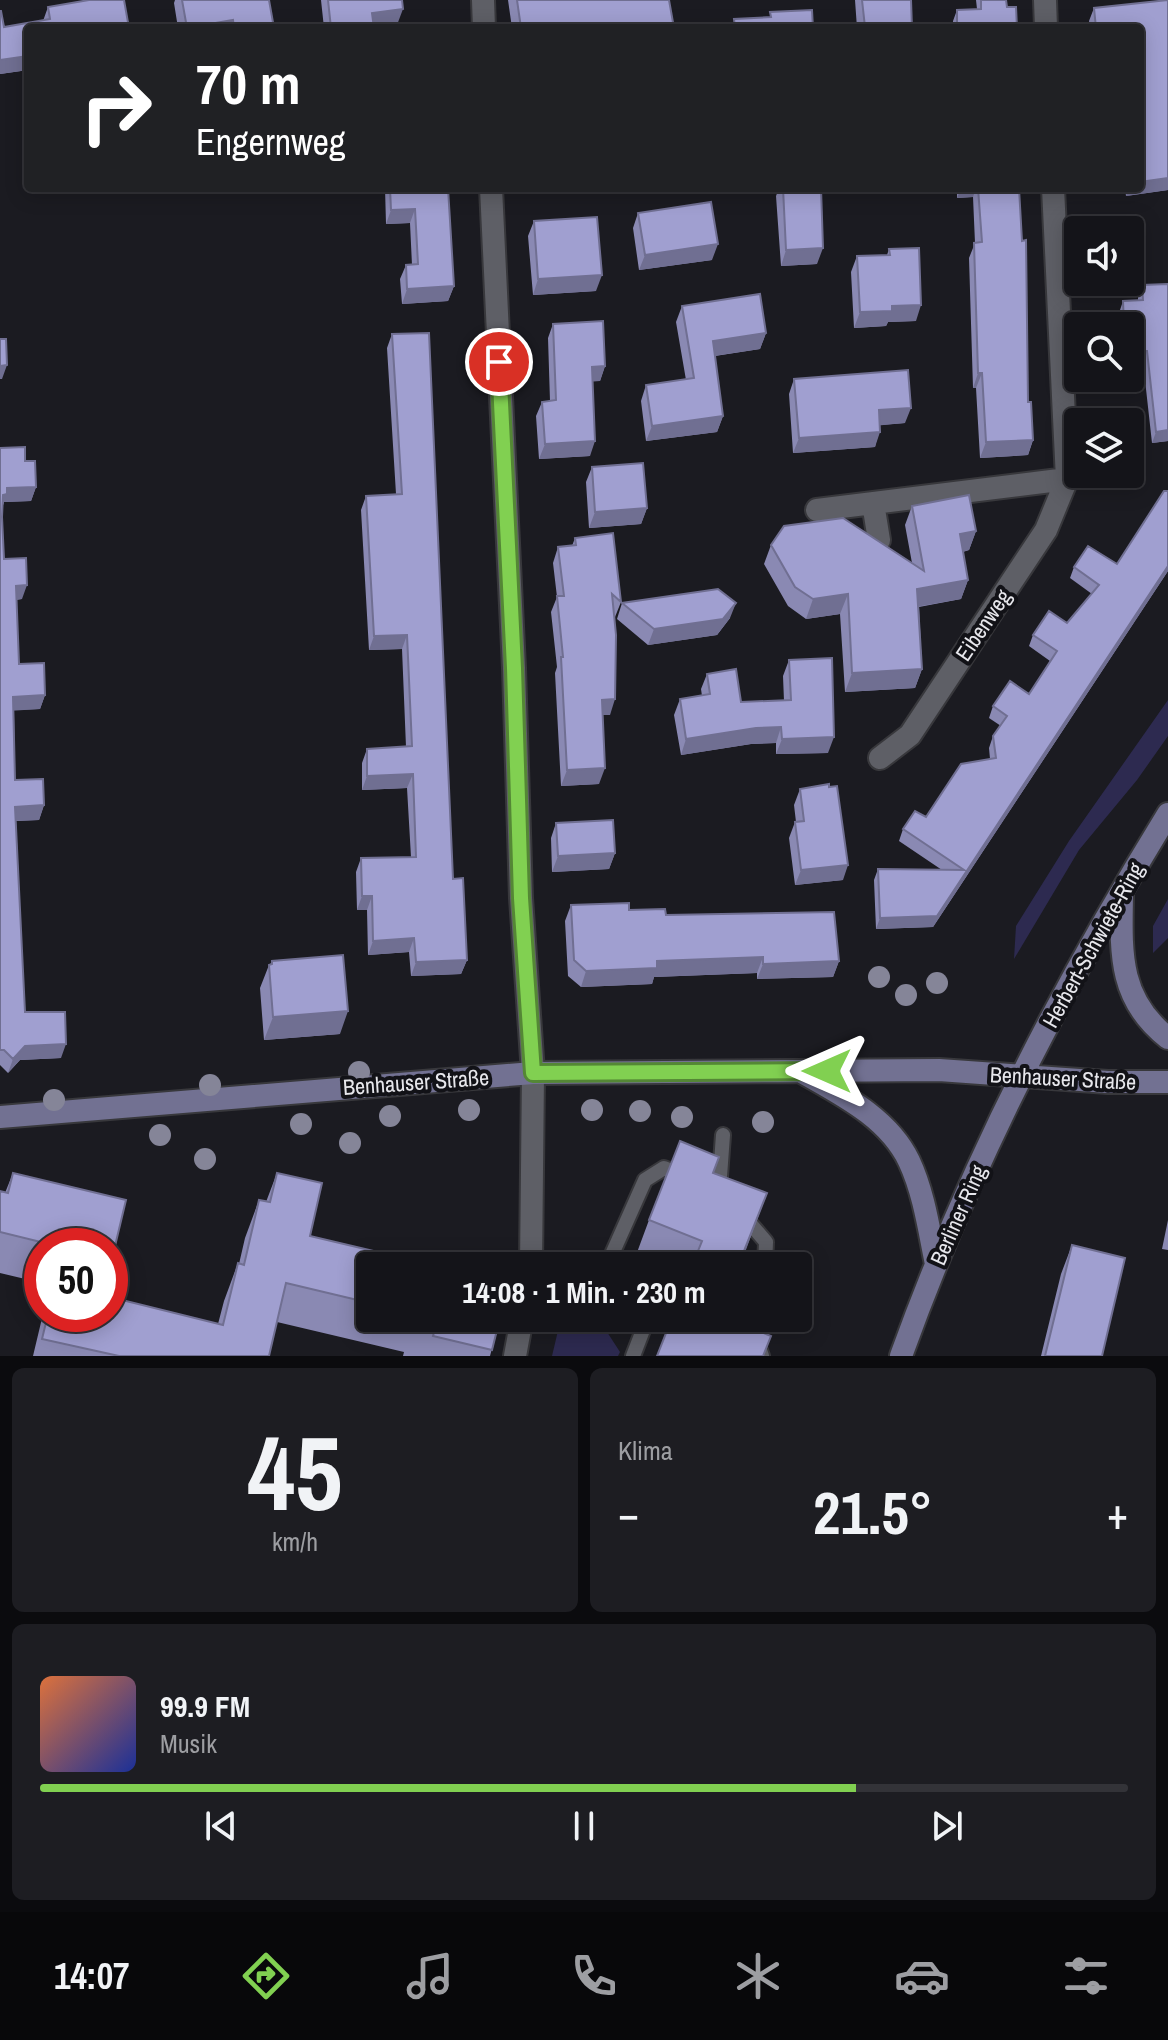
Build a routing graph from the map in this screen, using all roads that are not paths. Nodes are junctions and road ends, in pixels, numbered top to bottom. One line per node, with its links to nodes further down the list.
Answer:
1 (483, 0): 3 (street)
2 (1045, 0): 4 (street)
3 (484, 24)
4 (1046, 24)
5 (491, 192): 18 (street)
6 (1053, 192): 7 (street, Eibenweg)
7 (1064, 417)
8 (1064, 479): 10 (street)
9 (1064, 486): 13 (street, Eibenweg)
10 (873, 503): 11 (street); 12 (street)
11 (817, 510)
12 (879, 540)
13 (880, 758)
14 (1168, 814): 15 (main road, Herbert-Schwiete-Ring)
15 (1122, 891): 16 (main road); 19 (main road, Herbert-Schwiete-Ring)
16 (1168, 1038)
17 (800, 1071): 18 (main road, Benhauser Straße); 19 (main road, Benhauser Straße); 27 (main road)
18 (533, 1073): 21 (main road, Benhauser Straße); 24 (street)
19 (1022, 1076): 20 (main road, Benhauser Straße); 27 (main road, Berliner Ring)
20 (1168, 1082)
21 (0, 1117)
22 (723, 1135): 23 (lane)
23 (719, 1190): 25 (lane); 26 (lane)
24 (531, 1252)
25 (613, 1252)
26 (766, 1252)
27 (936, 1264): 34 (main road, Berliner Ring)
28 (519, 1332): 31 (street)
29 (642, 1332): 32 (lane)
30 (754, 1332): 33 (lane)
31 (515, 1356)
32 (633, 1356)
33 (762, 1356)
34 (901, 1356)

